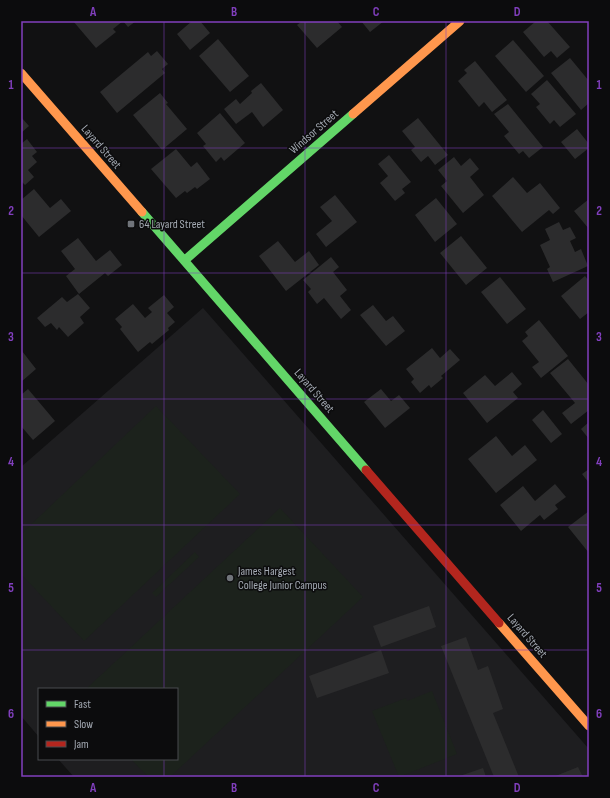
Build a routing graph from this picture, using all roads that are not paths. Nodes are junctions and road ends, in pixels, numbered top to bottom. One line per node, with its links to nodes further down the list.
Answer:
1 (460, 21): 3 (street, Windsor Street)
2 (21, 73): 3 (street, Layard Street)
3 (185, 260): 4 (street, Layard Street)
4 (589, 726)

